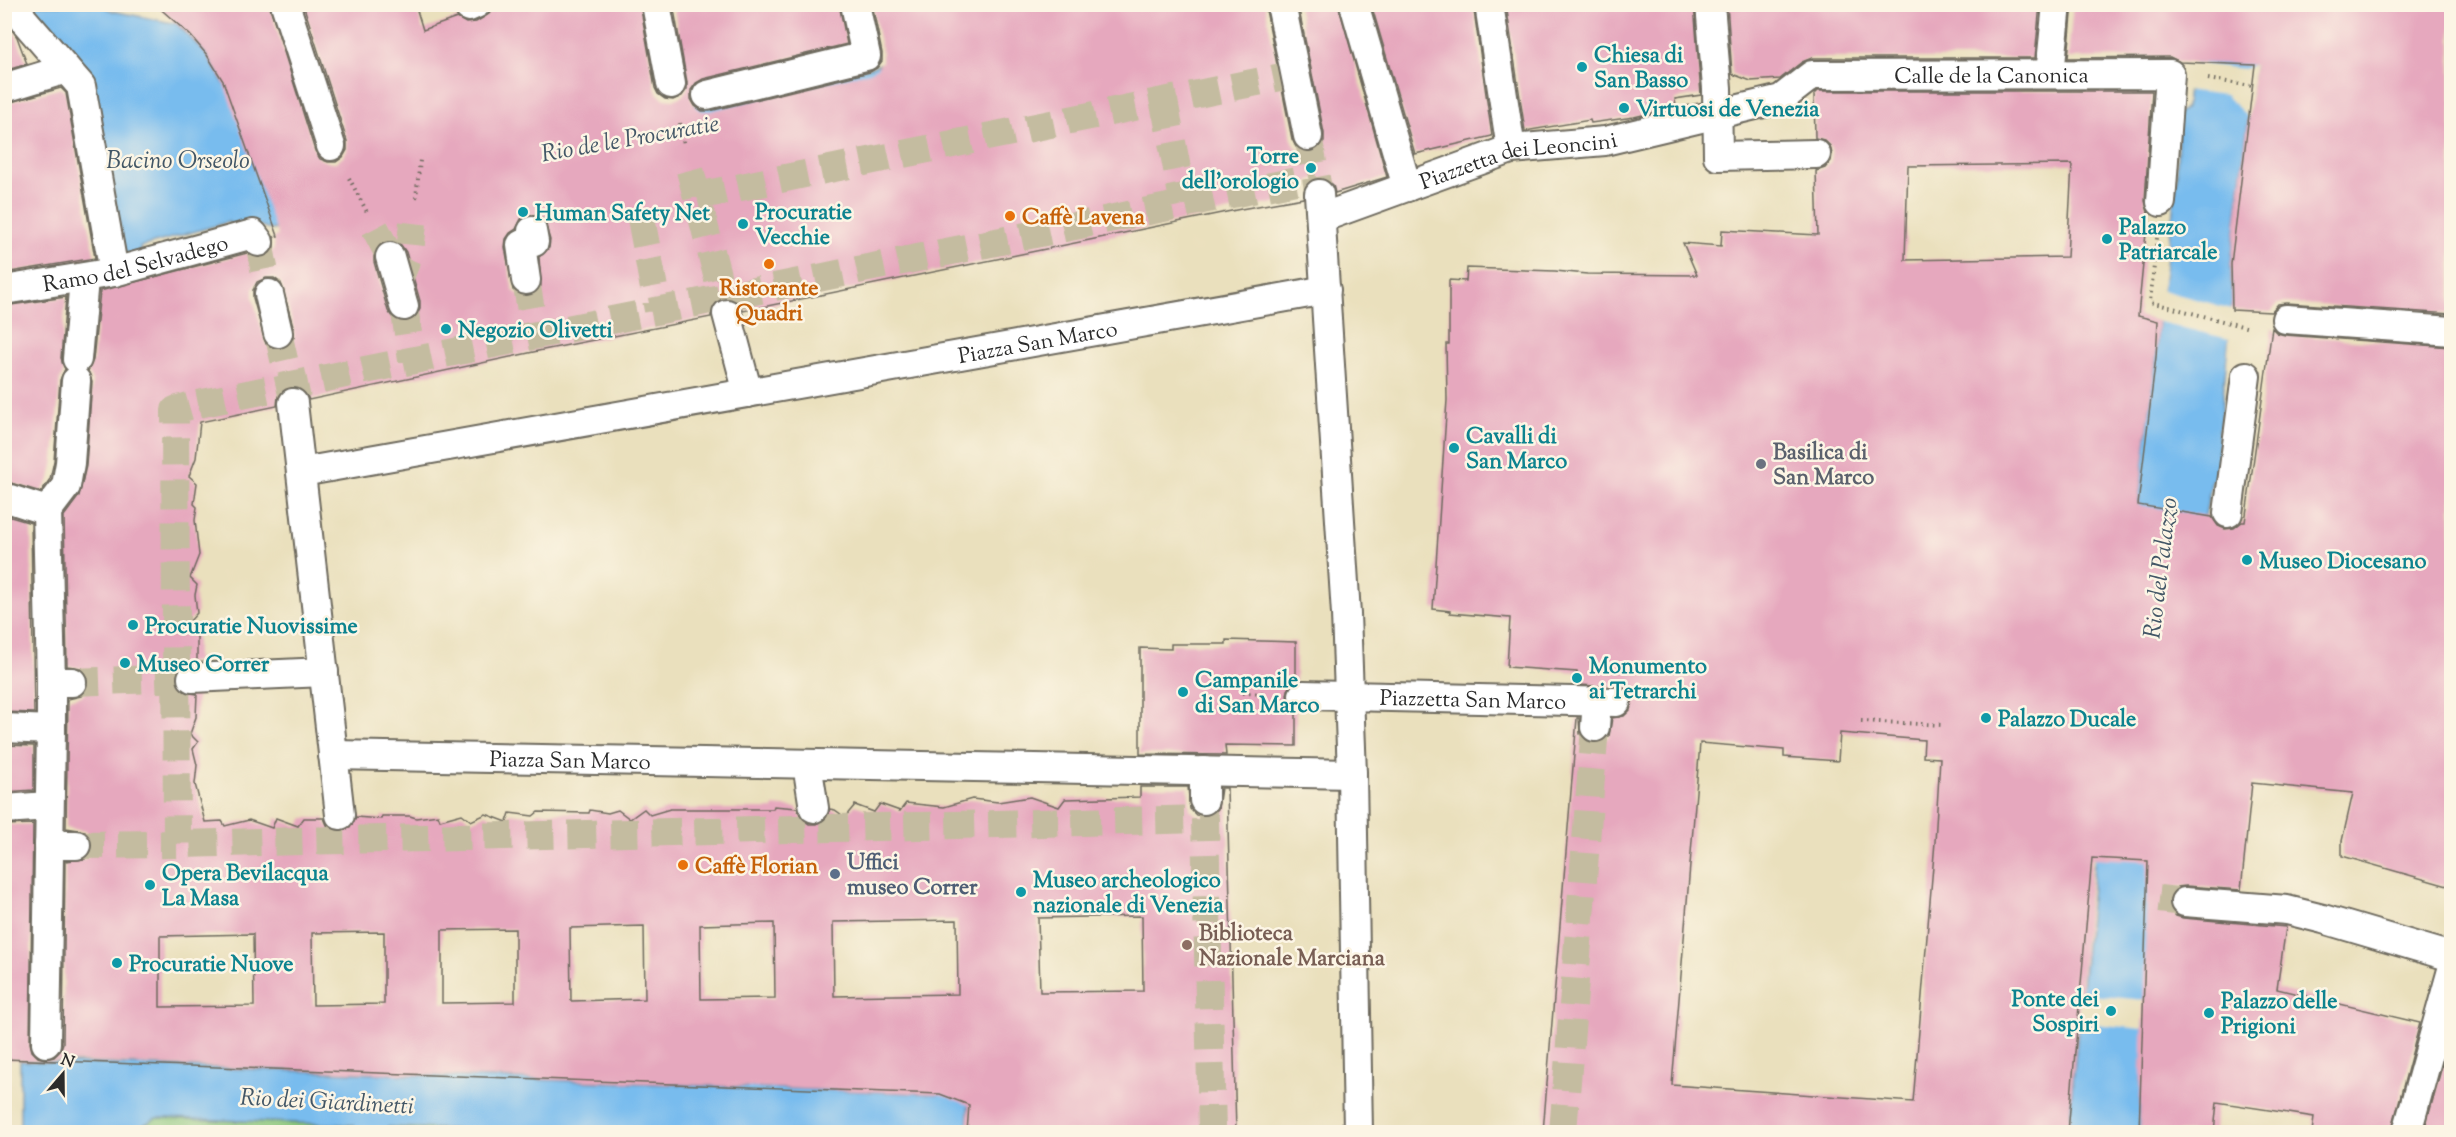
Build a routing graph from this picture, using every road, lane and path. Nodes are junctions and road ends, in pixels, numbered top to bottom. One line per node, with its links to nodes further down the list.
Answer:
1 (17, 4): 10 (street)
2 (285, 4): 22 (street)
3 (656, 4): 14 (street)
4 (855, 4): 17 (street)
5 (1281, 4): 20 (street)
6 (1354, 4): 27 (street)
7 (1489, 4): 23 (street)
8 (1710, 4): 18 (street)
9 (2057, 4): 11 (street)
10 (66, 69): 16 (street); 35 (street)
11 (2050, 74): 12 (street, Calle de la Canonica); 29 (street, Calle de la Canonica)
12 (1812, 75): 18 (street, Piazzetta dei Leoncini)
13 (2207, 79): 15 (path)
14 (671, 84)
15 (2252, 86)
16 (4, 88)
17 (707, 95)
18 (1718, 114): 23 (street, Piazzetta dei Leoncini); 24 (street)
19 (680, 122): 21 (path)
20 (1308, 136)
21 (684, 144)
22 (331, 146)
23 (1511, 149): 27 (street, Piazzetta dei Leoncini)
24 (1816, 154)
25 (420, 160): 28 (path)
26 (352, 184): 30 (path)
27 (1407, 187): 39 (street, Piazzetta dei Leoncini)
28 (416, 198)
29 (2161, 202)
30 (367, 212)
31 (532, 231): 37 (street)
32 (258, 242): 35 (street, Ramo del Selvadego)
33 (2156, 250): 44 (path)
34 (390, 257): 41 (street)
35 (114, 272): 36 (street, Ramo del Selvadego)
36 (84, 279): 38 (street, Ramo del Selvadego); 52 (street)
37 (526, 280)
38 (4, 290)
39 (1326, 291): 48 (street, Piazza San Marco); 59 (street, Piazzetta San Marco)
40 (269, 294): 46 (street)
41 (404, 306)
42 (727, 314): 48 (street)
43 (2286, 319): 45 (street)
44 (2253, 329)
45 (2449, 331)
46 (278, 333)
47 (2246, 376): 53 (street)
48 (748, 393): 50 (street, Piazza San Marco)
49 (294, 403): 50 (street)
50 (302, 472): 54 (street)
51 (10, 499): 52 (street)
52 (47, 511): 64 (street)
53 (2228, 513)
54 (324, 672): 55 (street); 65 (street)
55 (192, 678)
56 (1243, 693): 57 (path)
57 (1272, 694)
58 (1303, 695): 59 (street, Piazzetta San Marco)
59 (1349, 696): 60 (street, Piazzetta San Marco); 68 (street, Piazzetta San Marco)
60 (1603, 710)
61 (1861, 720): 62 (path)
62 (1942, 725)
63 (12, 728): 64 (street)
64 (51, 730): 70 (street)
65 (333, 754): 66 (street, Piazza San Marco); 72 (street)
66 (807, 764): 67 (street, Piazza San Marco); 71 (street)
67 (1215, 771): 68 (street); 69 (street)
68 (1352, 774): 77 (street, Piazzetta San Marco)
69 (1204, 800)
70 (27, 808): 76 (street)
71 (814, 808)
72 (340, 815)
73 (2185, 902): 74 (street)
74 (2451, 957)
75 (2451, 970): 78 (street)
76 (46, 1043)
77 (1358, 1132)
78 (2407, 1132)

